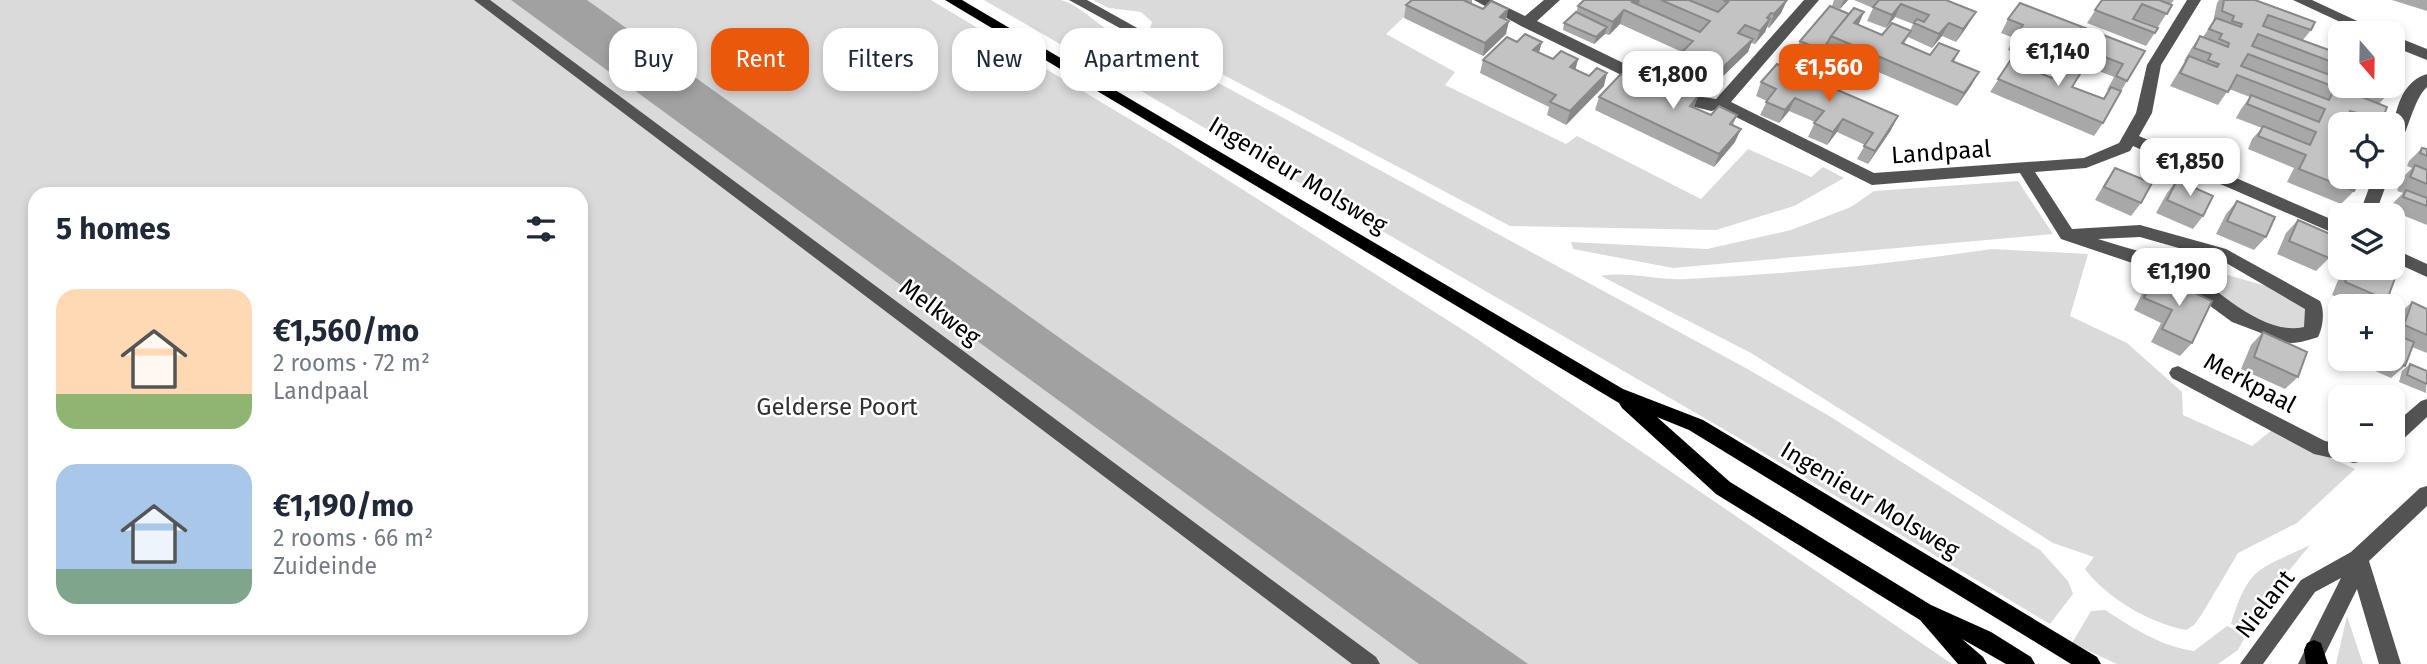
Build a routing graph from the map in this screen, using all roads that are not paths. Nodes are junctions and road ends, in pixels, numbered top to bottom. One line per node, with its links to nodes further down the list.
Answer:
1 (481, 0): 32 (street, Melkweg)
2 (952, 0): 24 (main road, Ingenieur Molsweg)
3 (1076, 0): 11 (street)
4 (1481, 0): 10 (street, Landpaal)
5 (1553, 0): 10 (street)
6 (1812, 0): 15 (street)
7 (2194, 0): 17 (street)
8 (2300, 0): 9 (street)
9 (2348, 21)
10 (1527, 23): 15 (street, Landpaal)
11 (1130, 28)
12 (2405, 46): 13 (street)
13 (2427, 55)
14 (2427, 79): 16 (street)
15 (1721, 103): 18 (street, Landpaal)
16 (2404, 112)
17 (2130, 138): 18 (street, Landpaal); 19 (street)
18 (2025, 169): 20 (street)
19 (2328, 225)
20 (2067, 235): 20 (street)
21 (2405, 260): 22 (street)
22 (2427, 271)
23 (2178, 373): 27 (street, Merkpaal)
24 (1617, 394): 30 (main road, Ingenieur Molsweg); 35 (main road, Ingenieur Molsweg)
25 (2427, 406): 26 (street)
26 (2405, 426)
27 (2328, 449)
28 (2426, 497): 29 (street, Nielant)
29 (2358, 558): 31 (street, Nielant); 36 (street, Nielant); 37 (street)
30 (1924, 612): 33 (main road); 34 (main road, Ingenieur Molsweg)
31 (2313, 659)
32 (1369, 664)
33 (1976, 664)
34 (2024, 664)
35 (2090, 664)
36 (2252, 664)
37 (2390, 664)

